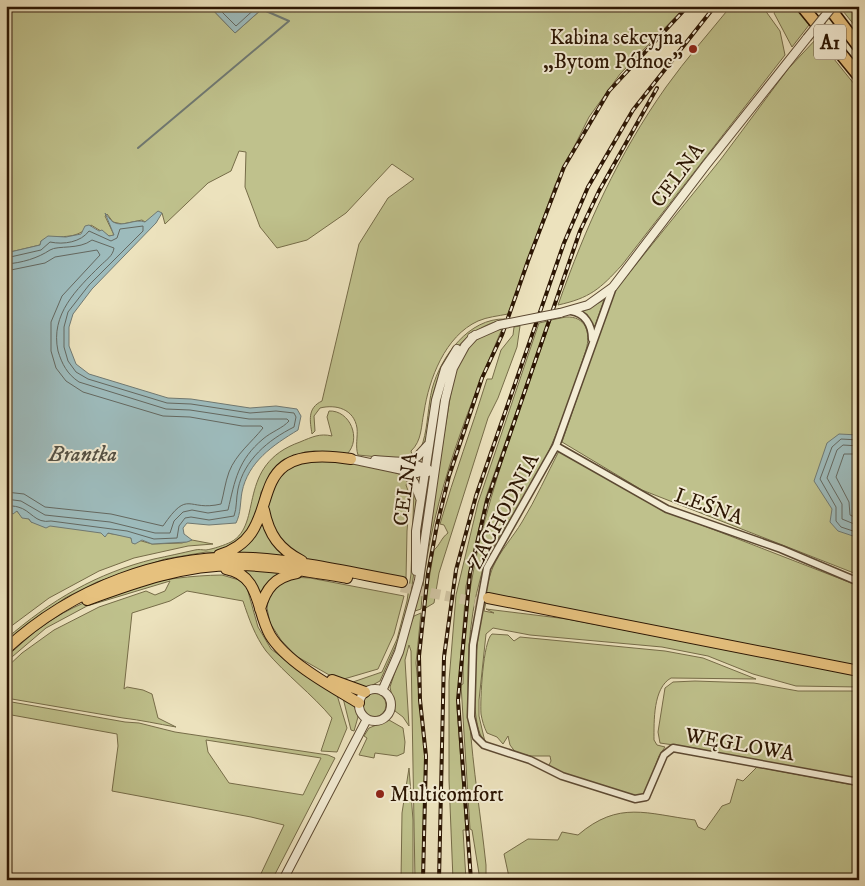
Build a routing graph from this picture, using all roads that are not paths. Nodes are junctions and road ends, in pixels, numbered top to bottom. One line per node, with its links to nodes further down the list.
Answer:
1 (802, 6): 5 (highway, A1)
2 (828, 6): 4 (highway, A1)
3 (833, 6): 6 (street, CELNA, bridge)
4 (859, 47)
5 (859, 76)
6 (613, 287): 7 (street, CELNA); 9 (street, ZACHODNIA)
7 (570, 311): 8 (street, CELNA, bridge); 9 (street)
8 (476, 334): 10 (street, CELNA); 12 (street, CELNA)
9 (590, 350): 11 (street, ZACHODNIA)
10 (429, 441): 14 (street); 15 (street, CELNA)
11 (556, 446): 22 (street, LEŚNA); 34 (street, ZACHODNIA)
12 (436, 454): 15 (street); 17 (street, CELNA)
13 (354, 460): 14 (street); 16 (street); 19 (main road)
14 (407, 462): 15 (street)
15 (426, 470): 16 (street); 17 (street); 18 (street, CELNA)
16 (403, 471): 18 (street)
17 (432, 486): 25 (street, CELNA)
18 (420, 500): 25 (street, CELNA)
19 (263, 507): 20 (main road); 21 (main road)
20 (208, 563): 21 (main road); 26 (main road); 27 (main road)
21 (307, 568): 23 (main road); 26 (main road)
22 (859, 582)
23 (402, 585)
24 (487, 601): 28 (main road)
25 (413, 603): 30 (street, CELNA)
26 (260, 610): 29 (main road)
27 (6, 649)
28 (859, 671)
29 (314, 674): 31 (main road); 32 (main road)
30 (382, 691): 31 (street); 33 (street)
31 (365, 692): 32 (street)
32 (359, 703): 33 (street)
33 (367, 719): 36 (street)
34 (477, 739): 35 (street, WĘGLOWA)
35 (859, 782)
36 (283, 880)

